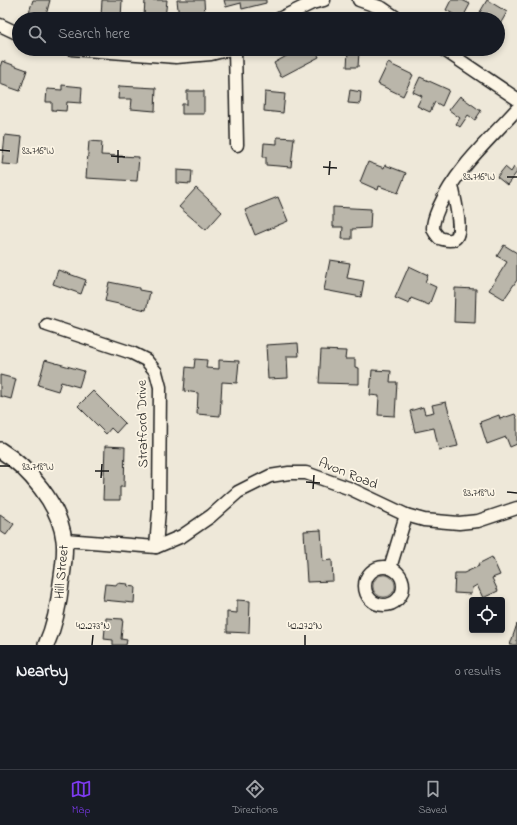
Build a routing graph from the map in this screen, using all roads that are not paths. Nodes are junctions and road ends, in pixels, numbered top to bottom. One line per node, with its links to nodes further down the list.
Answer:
1 (324, 0): 3 (street)
2 (362, 0): 4 (street)
3 (293, 12)
4 (388, 12)
5 (0, 25): 6 (street)
6 (12, 31)
7 (153, 56): 8 (street)
8 (194, 56)
9 (235, 56): 13 (street)
10 (453, 56): 11 (street)
11 (517, 99)
12 (517, 109): 14 (street)
13 (237, 145)
14 (452, 184)
15 (47, 325): 20 (street, Stratford Drive)
16 (0, 450): 19 (street, Hill Street)
17 (517, 508): 18 (street, Avon Road)
18 (406, 515): 20 (street, Avon Road); 21 (street)
19 (65, 540): 20 (street, Avon Road); 22 (street, Hill Street)
20 (156, 547)
21 (390, 568)
22 (46, 645)

